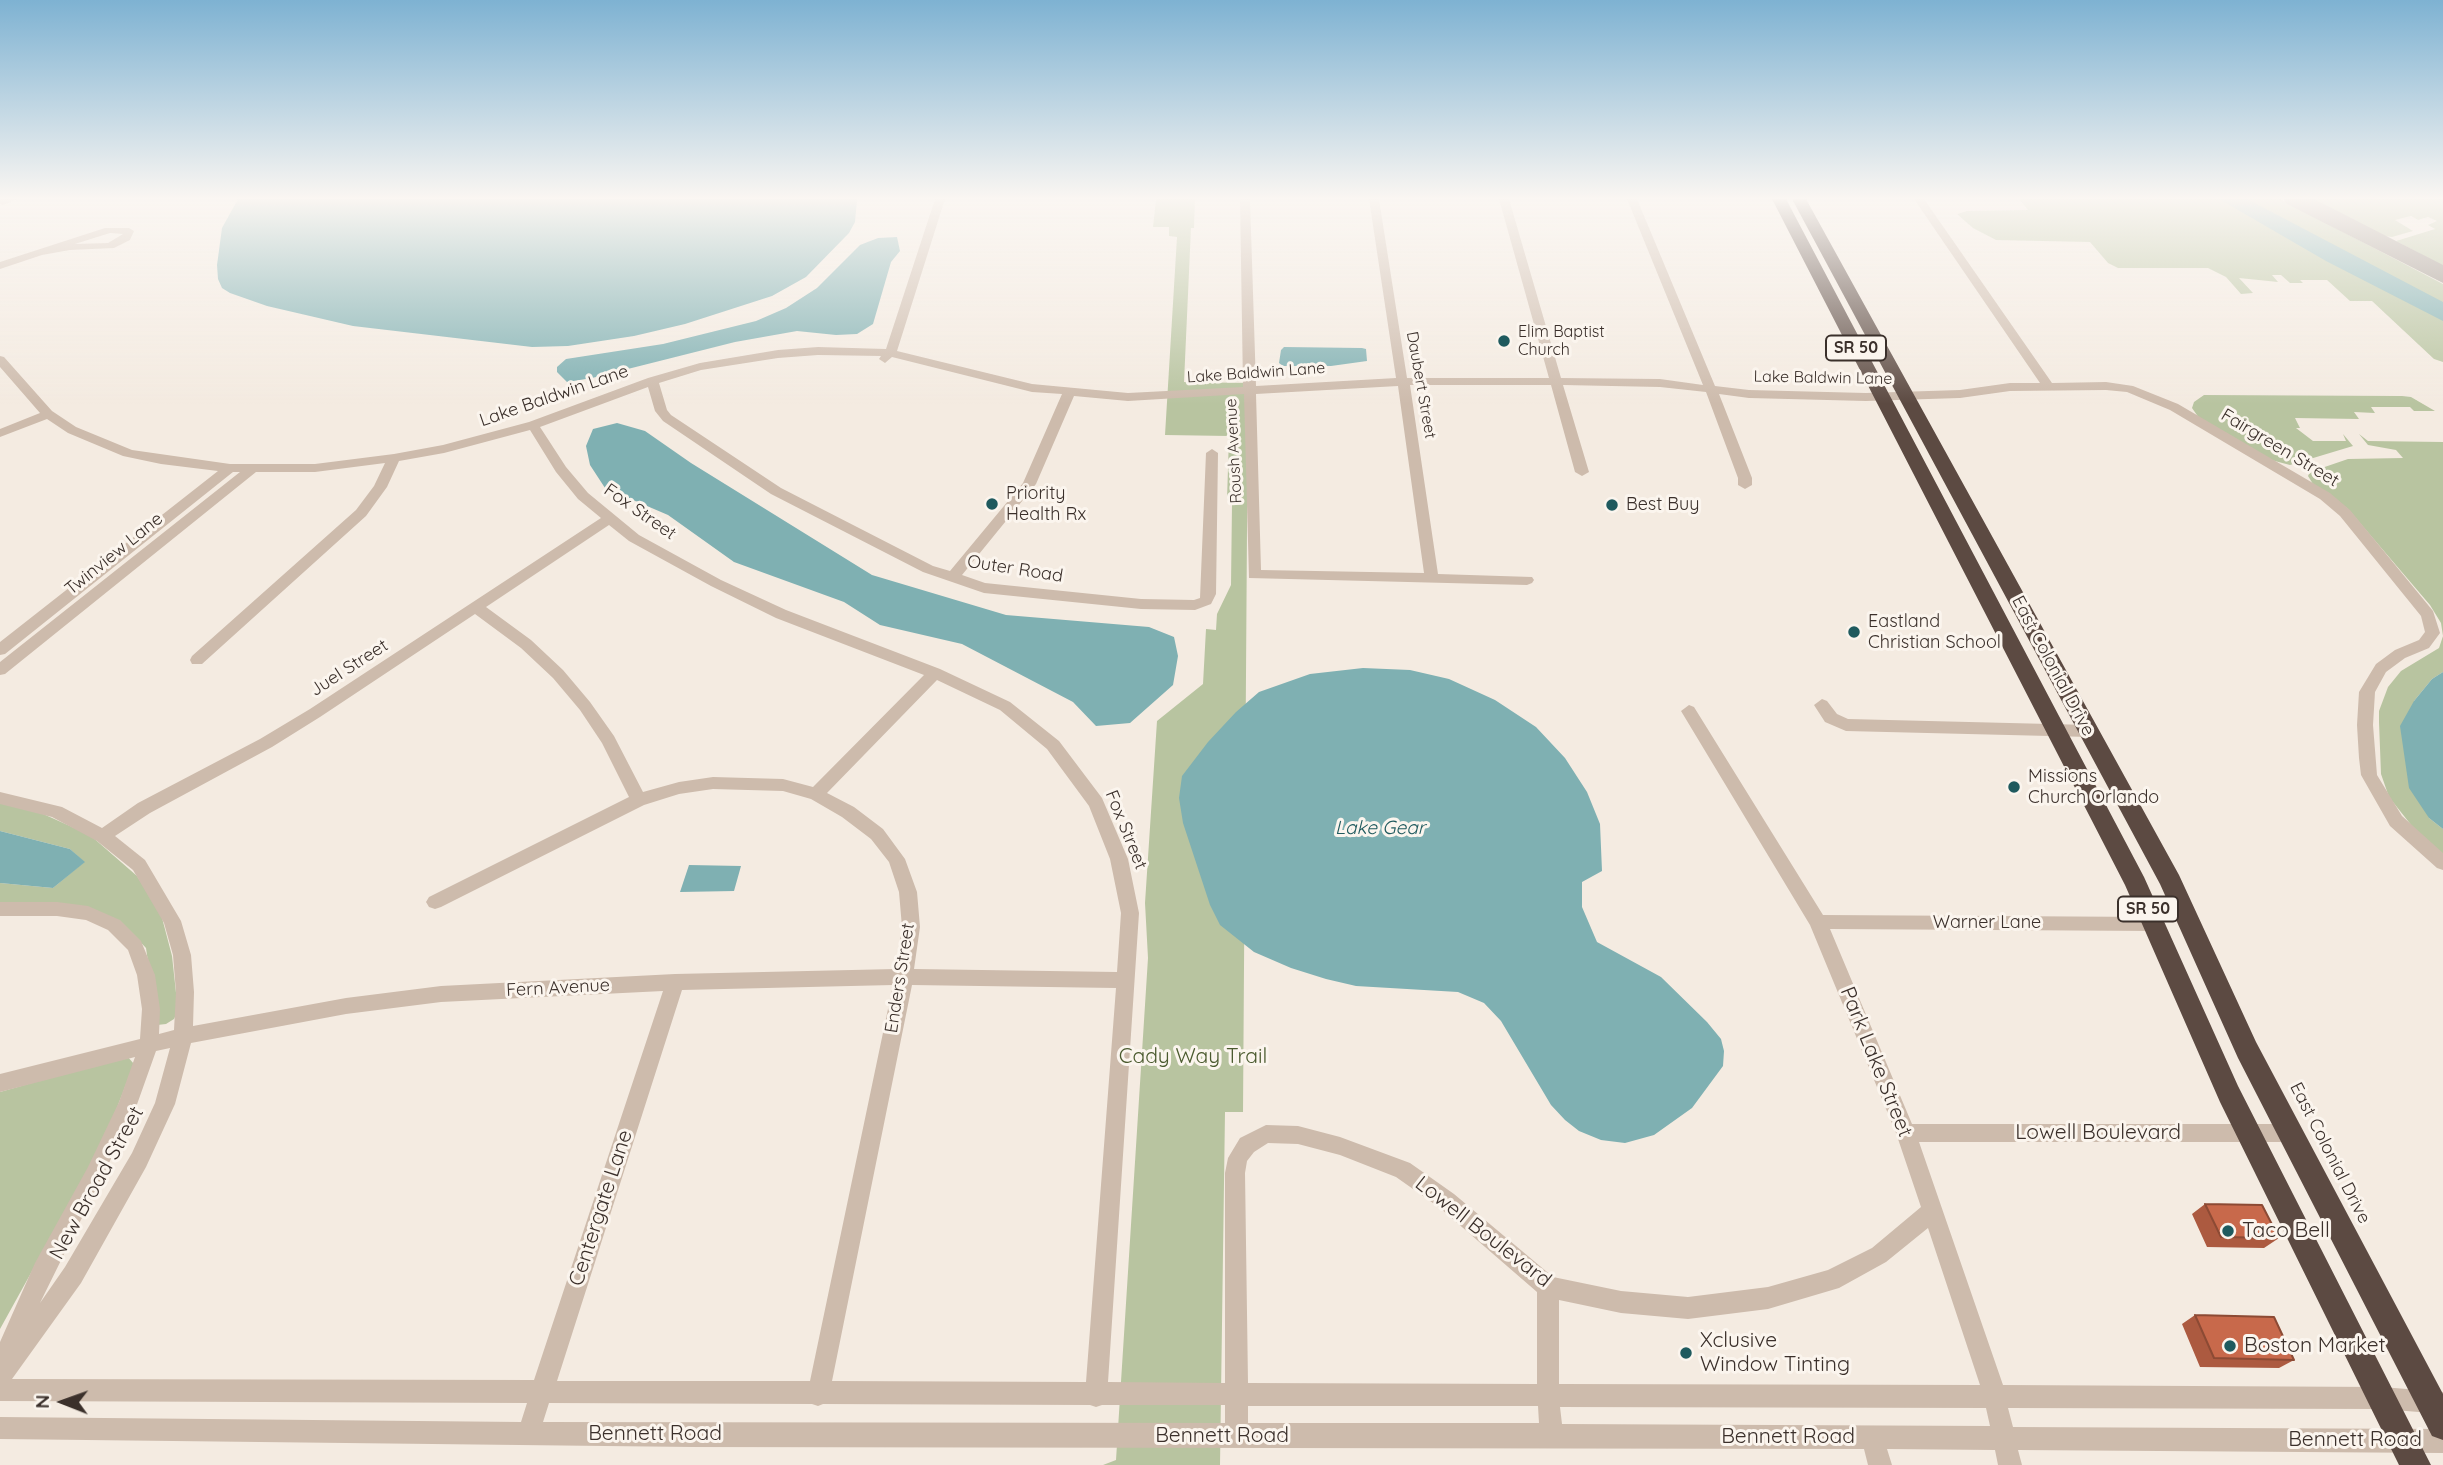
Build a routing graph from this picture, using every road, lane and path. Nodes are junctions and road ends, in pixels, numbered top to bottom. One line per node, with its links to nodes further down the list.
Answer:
1 (917, 267): 11 (street)
2 (1246, 267): 18 (street, Roush Avenue)
3 (1385, 267): 14 (street, Daubert Street)
4 (1524, 267): 15 (street)
5 (1660, 267): 17 (street)
6 (1815, 267): 9 (highway, East Colonial Drive / SR 50)
7 (1836, 267): 10 (highway, East Colonial Drive / SR 50)
8 (1966, 267): 16 (street)
9 (1827, 291): 10 (street); 21 (highway, East Colonial Drive / SR 50)
10 (1849, 291): 19 (highway, East Colonial Drive / SR 50)
11 (888, 356): 13 (street, Lake Baldwin Lane); 20 (street, Lake Baldwin Lane)
12 (2, 365): 23 (street, Lake Baldwin Lane)
13 (652, 381): 24 (street, Lake Baldwin Lane); 34 (street, Outer Road)
14 (1404, 383): 15 (street, Lake Baldwin Lane); 18 (street, Lake Baldwin Lane); 35 (street, Daubert Street)
15 (1557, 384): 17 (street, Lake Baldwin Lane); 30 (street)
16 (2049, 387): 19 (street, Lake Baldwin Lane); 22 (street, Lake Baldwin Lane)
17 (1712, 392): 21 (street, Lake Baldwin Lane); 31 (street)
18 (1248, 396): 20 (street, Lake Baldwin Lane); 35 (street, Roush Avenue)
19 (1906, 396): 21 (street, Lake Baldwin Lane); 37 (highway, East Colonial Drive / SR 50)
20 (1067, 397): 34 (street)
21 (1883, 399): 33 (highway, East Colonial Drive / SR 50)
22 (2174, 407): 51 (street, Fairgreen Street)
23 (48, 414): 25 (street); 28 (street, Lake Baldwin Lane)
24 (533, 425): 27 (street, Lake Baldwin Lane); 32 (street, Fox Street)
25 (0, 433)
26 (1212, 453): 34 (street, Outer Road)
27 (394, 458): 29 (street, Lake Baldwin Lane); 40 (street)
28 (230, 468): 29 (street, Lake Baldwin Lane); 39 (street, Twinview Lane)
29 (252, 468): 41 (street, Twinview Lane)
30 (1583, 472)
31 (1745, 485)
32 (608, 519): 38 (street, Juel Street); 42 (street, Fox Street)
33 (1962, 550): 37 (highway); 45 (highway, East Colonial Drive / SR 50)
34 (952, 578)
35 (1432, 578): 36 (street)
36 (1527, 580)
37 (2009, 583): 46 (highway, East Colonial Drive / SR 50)
38 (476, 607): 49 (street); 50 (street, Juel Street)
39 (0, 650)
40 (197, 660)
41 (0, 670)
42 (935, 673): 47 (street); 59 (street, Fox Street)
43 (1822, 705): 45 (street)
44 (1689, 711): 55 (street, Park Lake Street)
45 (2056, 729): 46 (street); 52 (highway, East Colonial Drive / SR 50)
46 (2095, 741): 57 (highway, East Colonial Drive / SR 50)
47 (816, 794): 49 (street, Enders Street); 58 (street, Enders Street)
48 (0, 798): 50 (street, New Broad Street)
49 (639, 800): 53 (street, Enders Street)
50 (103, 836): 62 (street, New Broad Street)
51 (2443, 863)
52 (2136, 884): 56 (highway, East Colonial Drive / SR 50); 57 (highway)
53 (435, 902)
54 (0, 909): 63 (street, New Broad Street)
55 (1818, 922): 56 (street, Warner Lane); 65 (street, Park Lake Street)
56 (2155, 923): 61 (highway); 67 (highway, East Colonial Drive / SR 50)
57 (2195, 932): 61 (highway, East Colonial Drive / SR 50)
58 (904, 977): 59 (street, Fern Avenue); 60 (street, Fern Avenue); 74 (street, Enders Street)
59 (1125, 980): 75 (street, Fox Street)
60 (676, 982): 62 (street, Fern Avenue); 73 (street, Centergate Lane)
61 (2218, 986): 66 (highway, East Colonial Drive / SR 50)
62 (183, 1036): 63 (street, Fern Avenue); 71 (street, New Broad Street)
63 (149, 1044): 64 (street, Fern Avenue); 70 (street, New Broad Street)
64 (0, 1083)
65 (1906, 1133): 67 (street, Lowell Boulevard); 68 (street, Park Lake Street)
66 (2291, 1133): 67 (street, Lowell Boulevard); 80 (highway, East Colonial Drive / SR 50)
67 (2249, 1134): 79 (highway, East Colonial Drive / SR 50)
68 (1933, 1211): 69 (street, Lowell Boulevard); 78 (street, Park Lake Street)
69 (1548, 1287): 76 (street, Lowell Boulevard); 77 (street)
70 (0, 1368)
71 (0, 1377)
72 (0, 1390): 73 (street, Bennett Road)
73 (540, 1394): 74 (street, Bennett Road); 82 (street, Centergate Lane)
74 (818, 1395): 75 (street, Bennett Road)
75 (1096, 1396): 76 (street, Bennett Road)
76 (1237, 1396): 77 (street, Bennett Road); 84 (street)
77 (1548, 1396): 78 (street, Bennett Road); 83 (street)
78 (1995, 1398): 79 (street, Bennett Road); 86 (street, Park Lake Street)
79 (2382, 1398): 80 (street, Bennett Road); 88 (highway, East Colonial Drive / SR 50)
80 (2439, 1410)
81 (0, 1428): 82 (street, Bennett Road)
82 (528, 1434): 84 (street, Bennett Road)
83 (1552, 1435): 84 (street, Bennett Road); 85 (street, Bennett Road)
84 (1237, 1437)
85 (1872, 1437): 86 (street, Bennett Road); 89 (street)
86 (2004, 1439): 88 (street, Bennett Road); 90 (street, Park Lake Street)
87 (2443, 1441): 88 (street, Bennett Road)
88 (2409, 1452)
89 (1880, 1465)
90 (2010, 1465)

